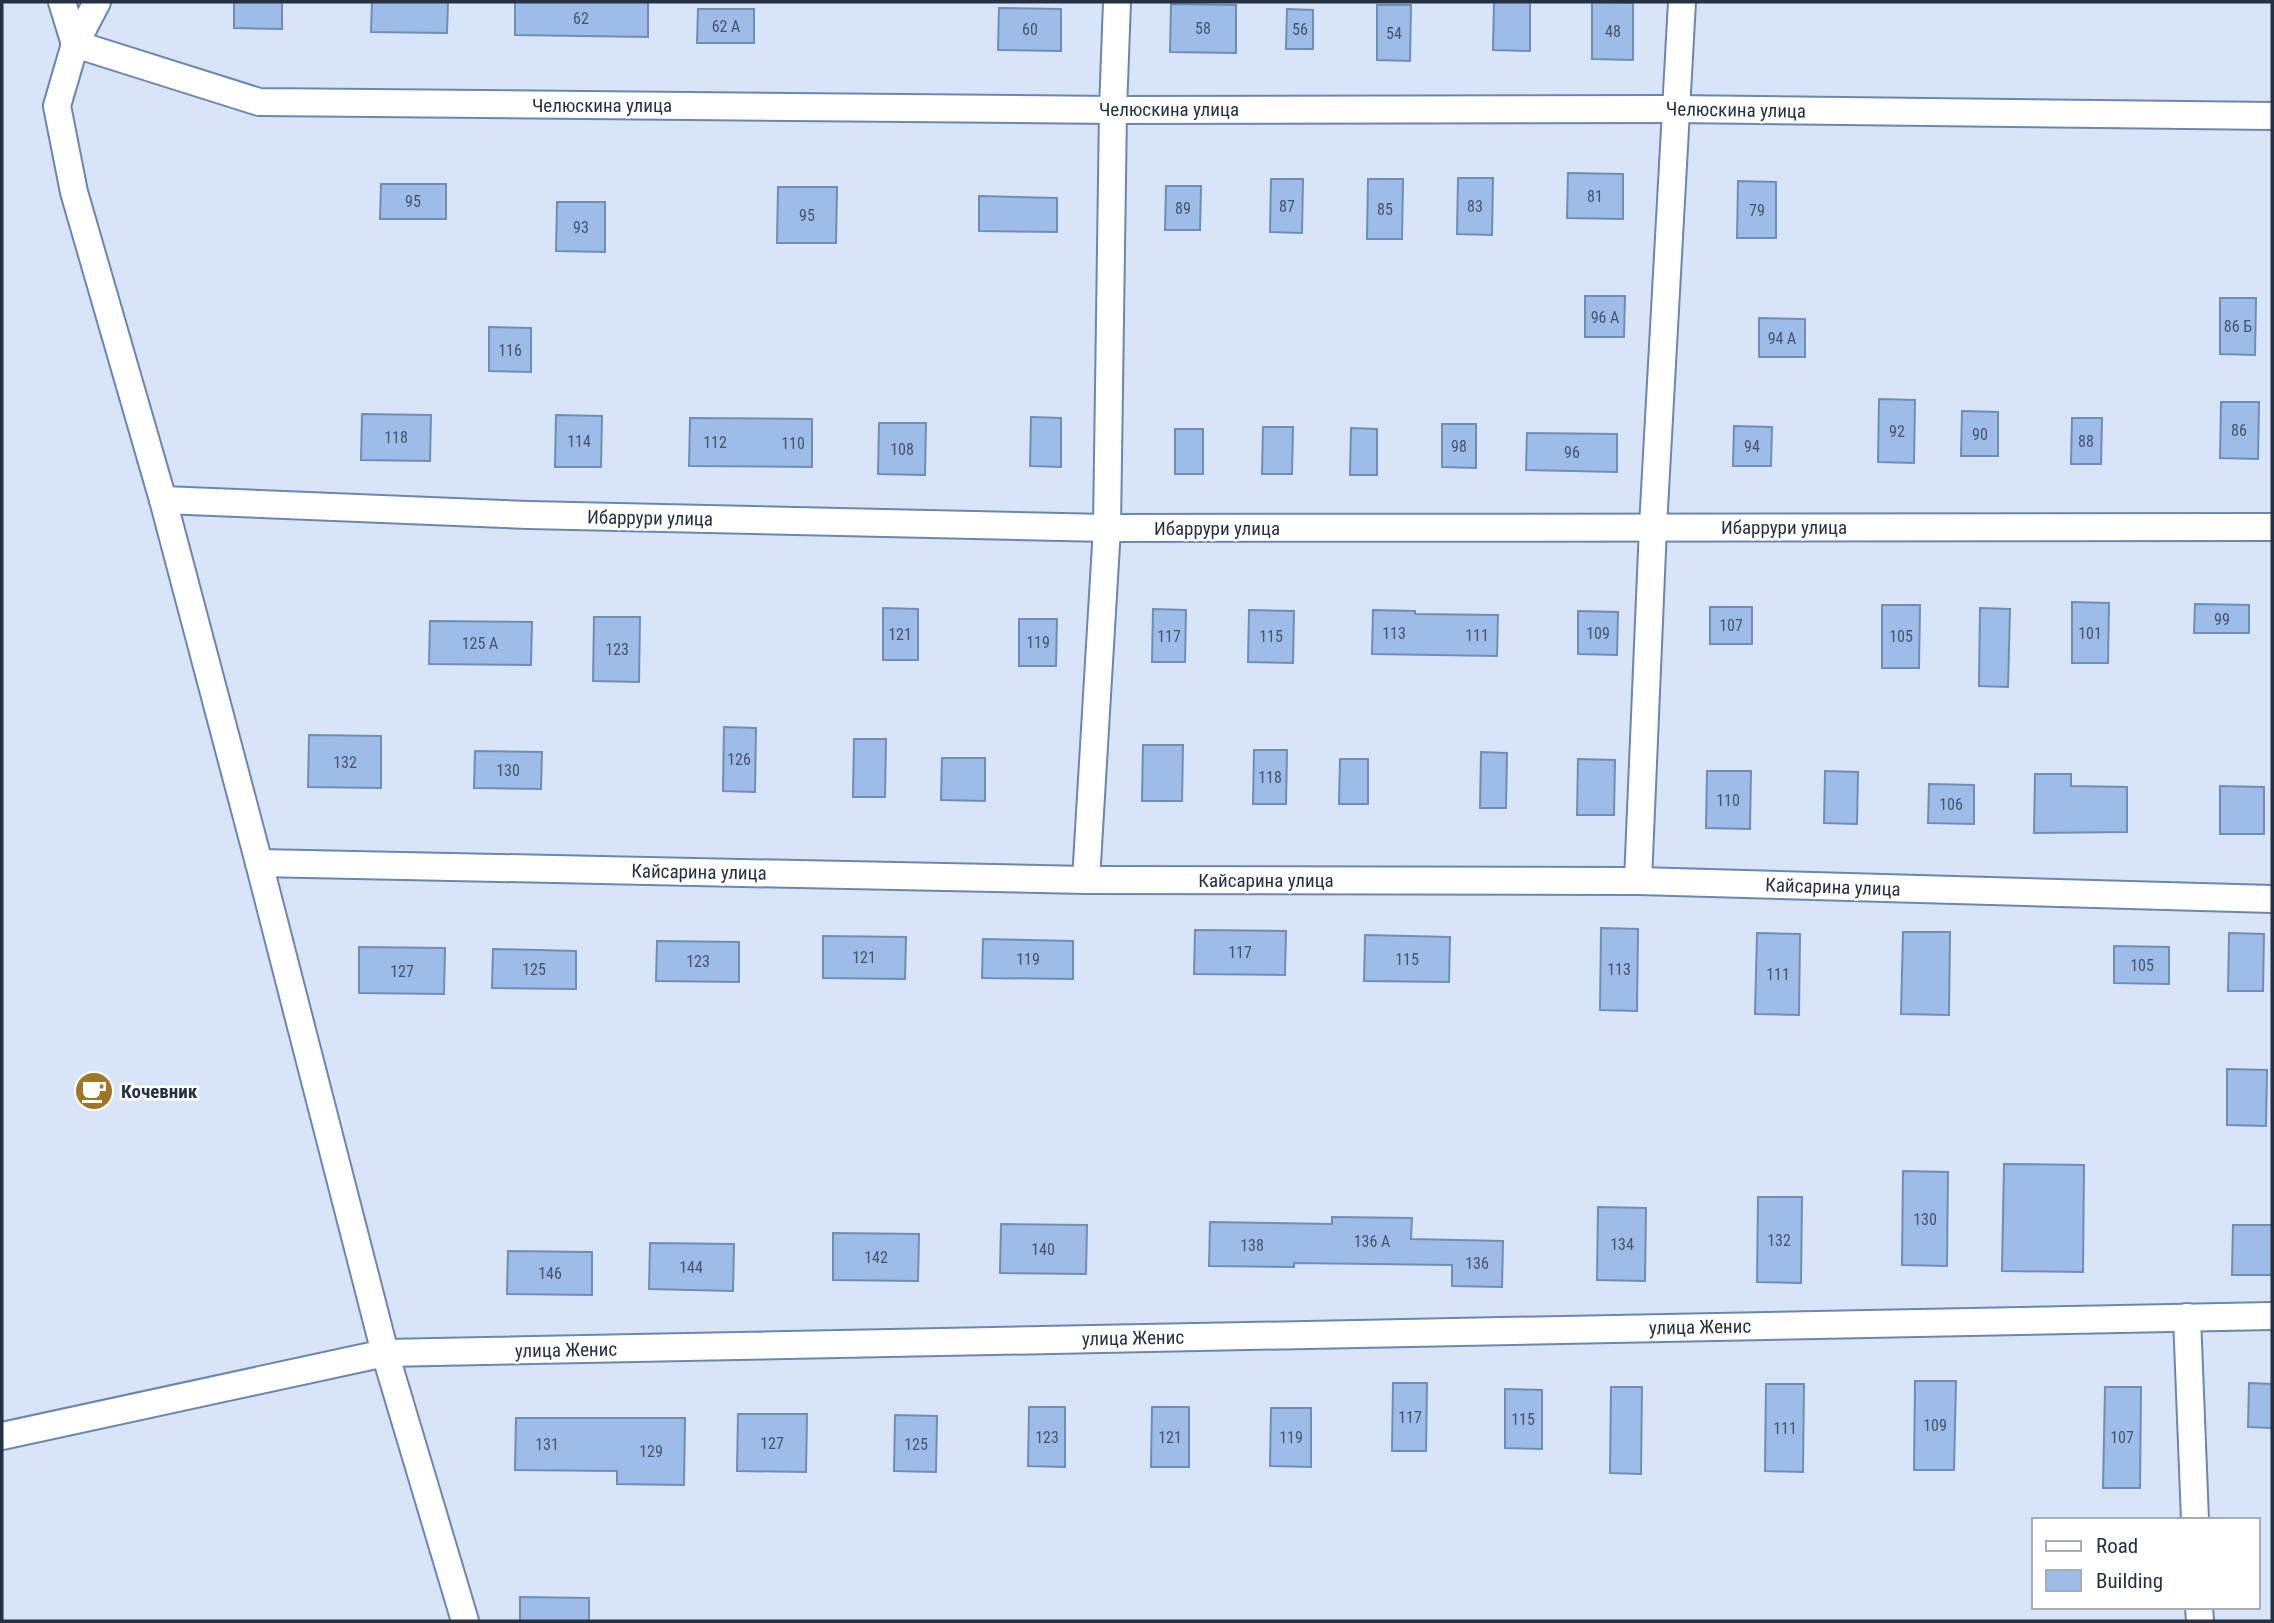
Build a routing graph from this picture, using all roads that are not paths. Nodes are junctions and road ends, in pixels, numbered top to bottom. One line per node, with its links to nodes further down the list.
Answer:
1 (62, 2): 5 (street)
2 (97, 2): 5 (street)
3 (1117, 2): 7 (street)
4 (1682, 2): 6 (street)
5 (75, 44): 7 (street, Челюскина улица); 9 (street)
6 (1674, 109): 7 (street, Челюскина улица); 8 (street, Челюскина улица); 10 (street)
7 (1113, 110): 12 (street)
8 (2272, 117)
9 (163, 500): 12 (street, Ибаррури улица); 13 (street)
10 (1653, 527): 11 (street, Ибаррури улица); 12 (street, Ибаррури улица); 15 (street)
11 (2272, 527)
12 (1107, 528): 14 (street)
13 (259, 863): 14 (street, Кайсарина улица); 19 (street)
14 (1086, 880): 15 (street, Кайсарина улица)
15 (1639, 881): 16 (street, Кайсарина улица)
16 (2272, 899)
17 (2272, 1316): 18 (street, улица Женис)
18 (2187, 1318): 19 (street, улица Женис); 21 (street)
19 (385, 1353): 20 (street, улица Женис); 22 (street)
20 (2, 1436)
21 (2195, 1518)
22 (465, 1621)

